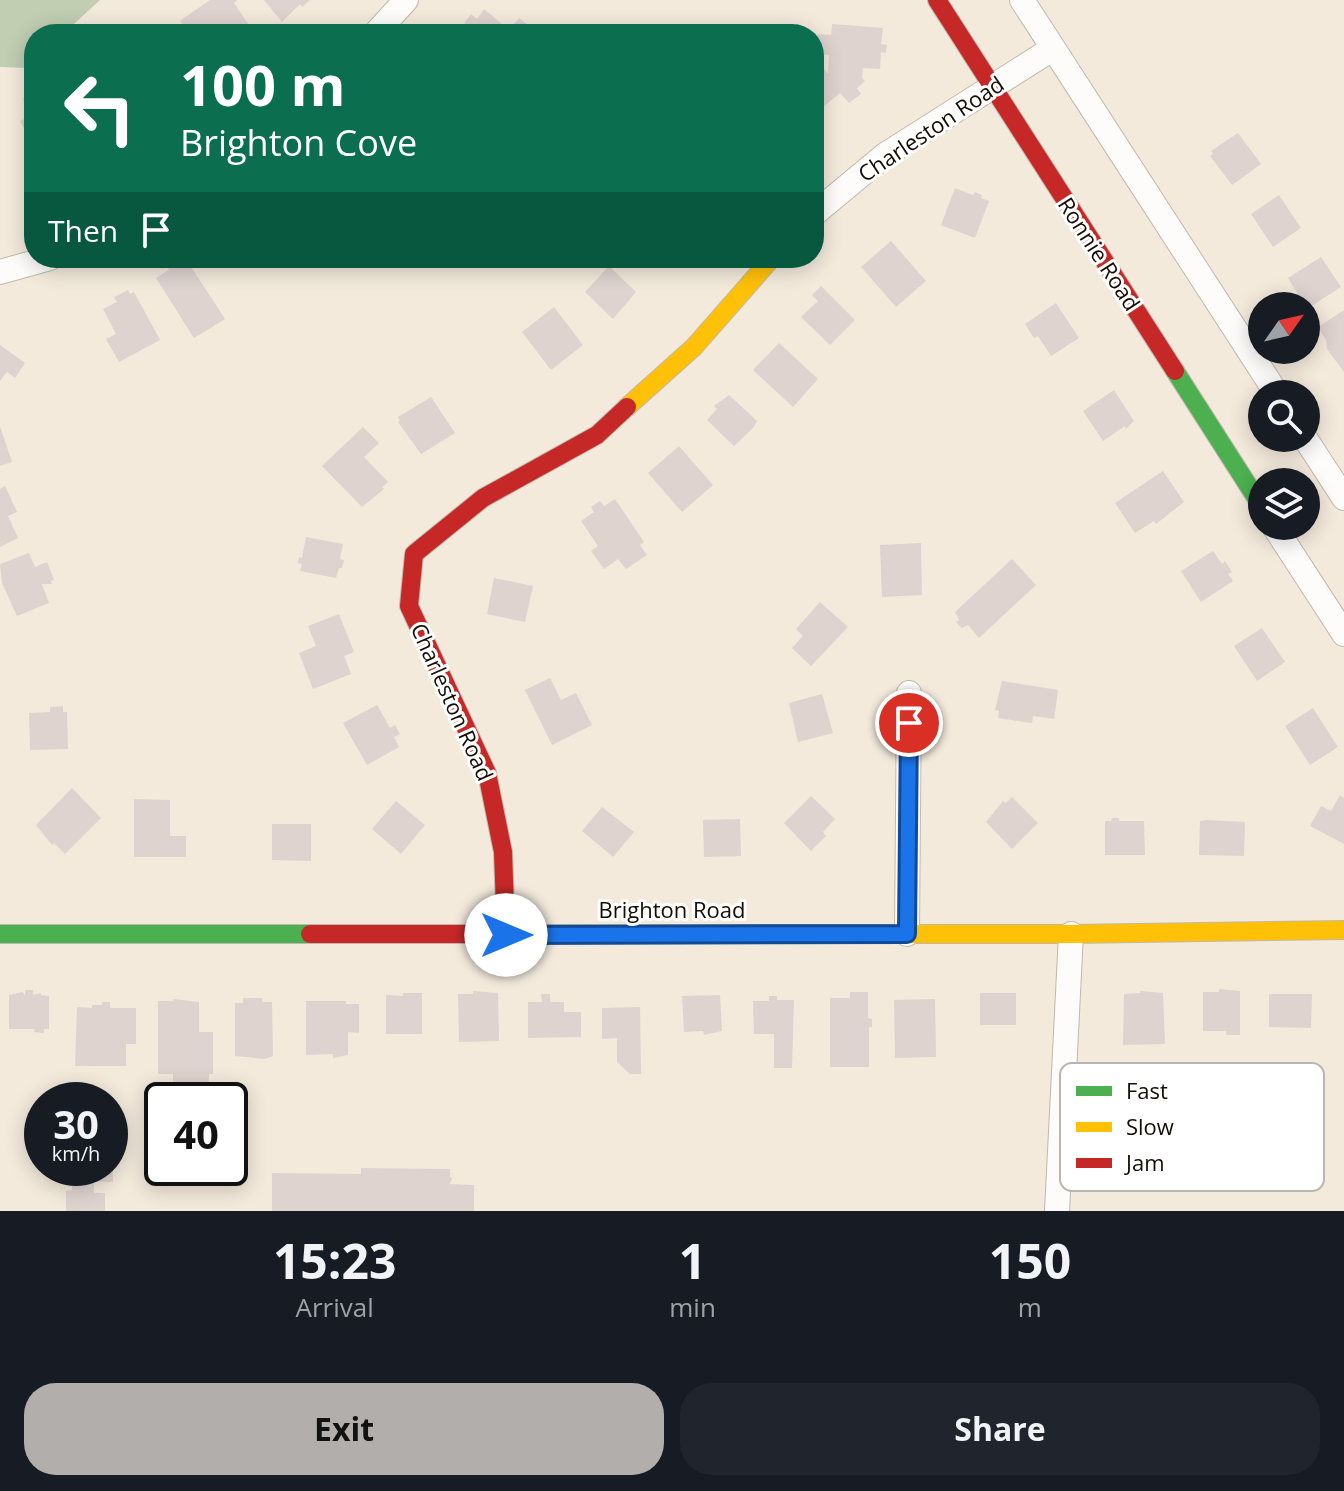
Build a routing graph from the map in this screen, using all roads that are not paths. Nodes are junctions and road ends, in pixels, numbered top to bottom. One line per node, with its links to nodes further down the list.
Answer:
1 (406, 0): 4 (street)
2 (937, 0): 6 (street, Ronnie Road)
3 (1022, 0): 5 (street)
4 (384, 24)
5 (1052, 49): 6 (street, Charleston Road); 11 (street)
6 (991, 87): 7 (street, Charleston Road); 13 (street, Ronnie Road)
7 (824, 206)
8 (24, 265): 10 (street)
9 (763, 268): 22 (street, Charleston Road)
10 (0, 272)
11 (1268, 380)
12 (1314, 452): 14 (street)
13 (1248, 485)
14 (1344, 498)
15 (1283, 540): 16 (street)
16 (1344, 634)
17 (909, 693): 20 (street)
18 (1344, 930): 21 (street, Brighton Road)
19 (0, 934): 22 (street, Brighton Road)
20 (907, 934): 21 (street, Brighton Road); 22 (street, Brighton Road)
21 (1071, 934): 23 (street)
22 (506, 935)
23 (1064, 1063)
24 (1060, 1152): 25 (street)
25 (1057, 1211)

